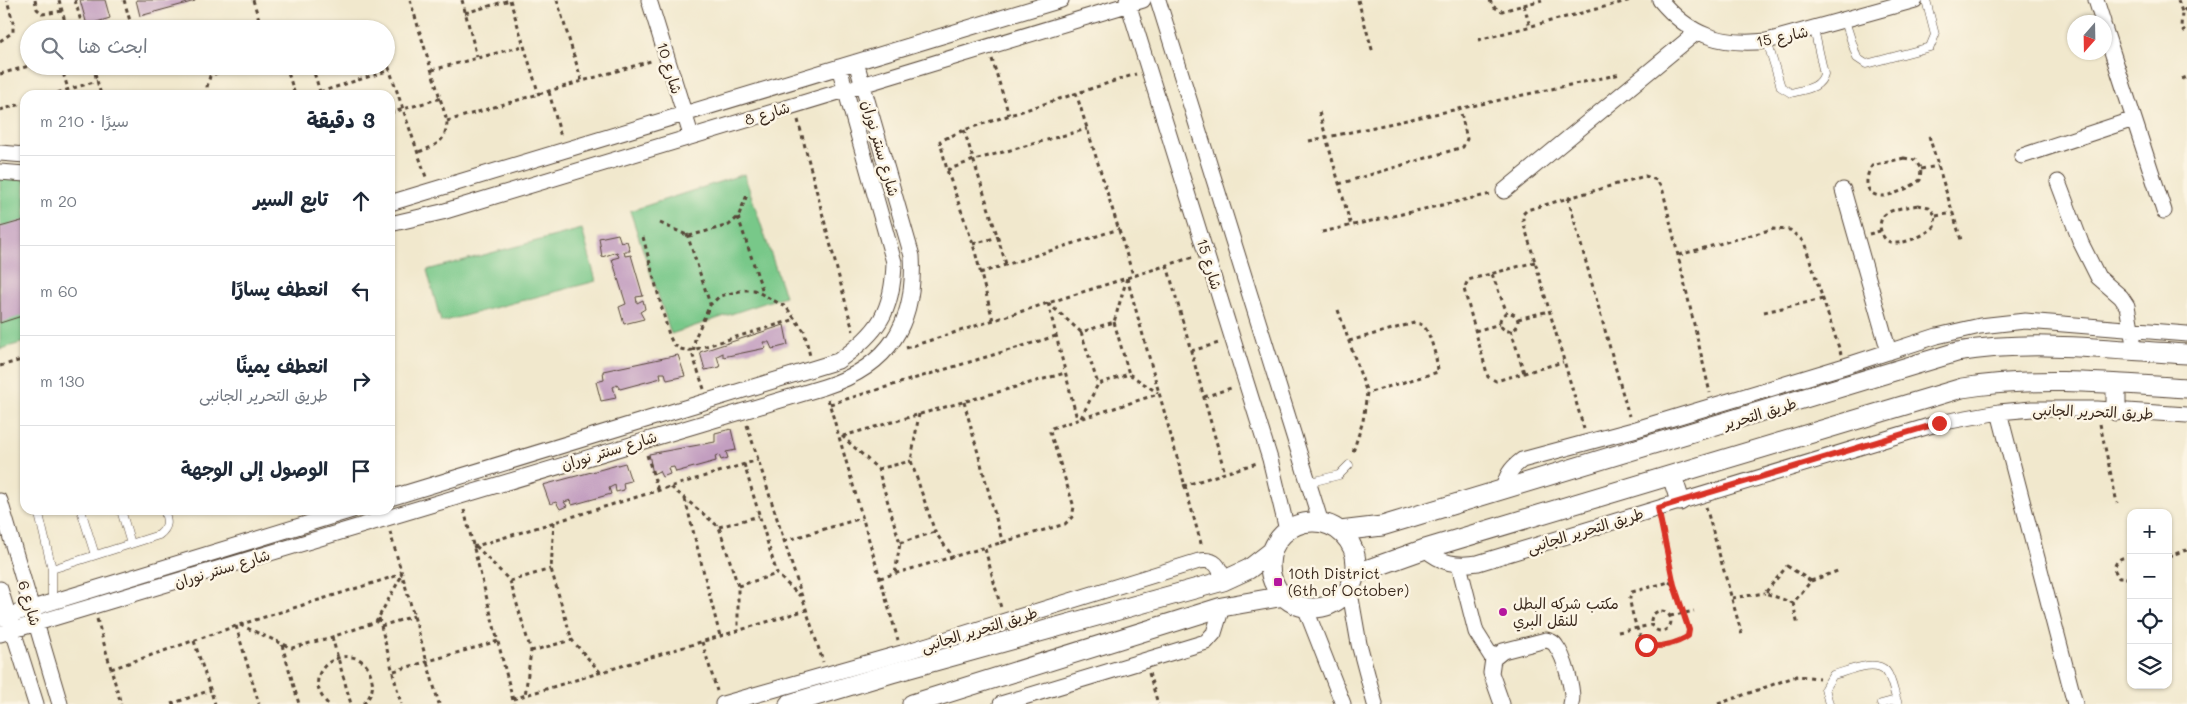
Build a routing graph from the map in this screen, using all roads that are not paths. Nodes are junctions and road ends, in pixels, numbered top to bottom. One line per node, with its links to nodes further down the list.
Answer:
1 (649, 0): 19 (street, شارع 10)
2 (1061, 0): 15 (street, شارع 8)
3 (1158, 0): 45 (street, شارع 15)
4 (1660, 0): 12 (street, شارع 15)
5 (1915, 0): 10 (street, شارع 15)
6 (1926, 0): 10 (lane)
7 (2096, 0): 9 (street)
8 (1133, 1): 17 (street, شارع 8); 58 (street, شارع 15)
9 (2101, 15)
10 (1845, 21): 11 (street, شارع 15)
11 (1814, 29): 13 (street, شارع 15); 13 (lane)
12 (1697, 32): 13 (street, شارع 15); 29 (street)
13 (1767, 41)
14 (2112, 52): 20 (street)
15 (856, 62): 16 (street, شارع 8); 17 (street, شارع سنتر نوران)
16 (839, 67): 18 (street, شارع سنتر نوران); 19 (street, شارع 8)
17 (863, 84): 18 (street, شارع 8); 50 (street, شارع سنتر نوران)
18 (846, 89): 21 (street, شارع 8); 47 (street, شارع سنتر نوران)
19 (684, 113): 21 (street, شارع 10); 30 (street, شارع 8)
20 (2134, 119): 24 (street); 31 (street)
21 (691, 136): 32 (street, شارع 8)
22 (0, 153): 23 (street)
23 (20, 155)
24 (2022, 156)
25 (0, 172): 26 (street)
26 (20, 174)
27 (2058, 182): 33 (street)
28 (1843, 190): 36 (street)
29 (1504, 191)
30 (395, 202)
31 (2164, 211)
32 (395, 223)
33 (2134, 331): 34 (street); 35 (street); 36 (street)
34 (2187, 334)
35 (2133, 351): 37 (street, طريق التحرير); 46 (street, طريق التحرير)
36 (1889, 352): 46 (street)
37 (2187, 354)
38 (2116, 384): 39 (street); 40 (street); 44 (street)
39 (2187, 388)
40 (2116, 411): 41 (street, طريق التحرير الجانبى); 42 (street, طريق التحرير الجانبى)
41 (1999, 412): 49 (street, طريق التحرير الجانبى); 92 (street)
42 (2187, 415)
43 (1348, 465): 45 (lane)
44 (1672, 476): 49 (street); 61 (street)
45 (1307, 483): 57 (street, شارع 15)
46 (1503, 490): 59 (street, طريق التحرير)
47 (395, 496)
48 (0, 501): 73 (street, شارع 6)
49 (1680, 501): 64 (street, طريق التحرير الجانبى)
50 (395, 514)
51 (39, 515): 65 (lane)
52 (83, 515): 63 (lane)
53 (122, 515): 60 (lane)
54 (166, 515): 60 (lane)
55 (336, 515): 70 (street, شارع سنتر نوران)
56 (392, 515): 75 (street, شارع سنتر نوران)
57 (1321, 523): 58 (street); 59 (street)
58 (1287, 530): 62 (street)
59 (1340, 532): 66 (street)
60 (131, 544): 63 (lane)
61 (1425, 549): 64 (street); 66 (street)
62 (1271, 552): 67 (street); 69 (street)
63 (95, 555): 65 (lane)
64 (1459, 566): 77 (street)
65 (52, 569): 70 (lane)
66 (1352, 580): 72 (street); 87 (street)
67 (1223, 581): 78 (street); 78 (street, طريق التحرير الجانبى)
68 (0, 589): 74 (street, شارع 6)
69 (1284, 596): 71 (street); 72 (street)
70 (52, 602): 73 (street, شارع سنتر نوران)
71 (1222, 607): 84 (street); 85 (street)
72 (1305, 607): 86 (street)
73 (32, 608): 74 (street, شارع سنتر نوران); 75 (street, شارع 6)
74 (4, 617): 76 (street, شارع 6)
75 (36, 624): 76 (street, شارع سنتر نوران); 82 (street, شارع 6)
76 (6, 632): 81 (street, شارع 6)
77 (1493, 659): 88 (street); 89 (street)
78 (870, 670): 79 (street, طريق التحرير الجانبى); 83 (street)
79 (721, 700)
80 (1897, 702): 90 (lane); 91 (lane)
81 (36, 704)
82 (60, 704)
83 (789, 704)
84 (912, 704)
85 (1001, 704)
86 (1343, 704)
87 (1375, 704)
88 (1502, 704)
89 (1571, 704)
90 (1829, 704)
91 (1881, 704)
92 (2075, 704)

